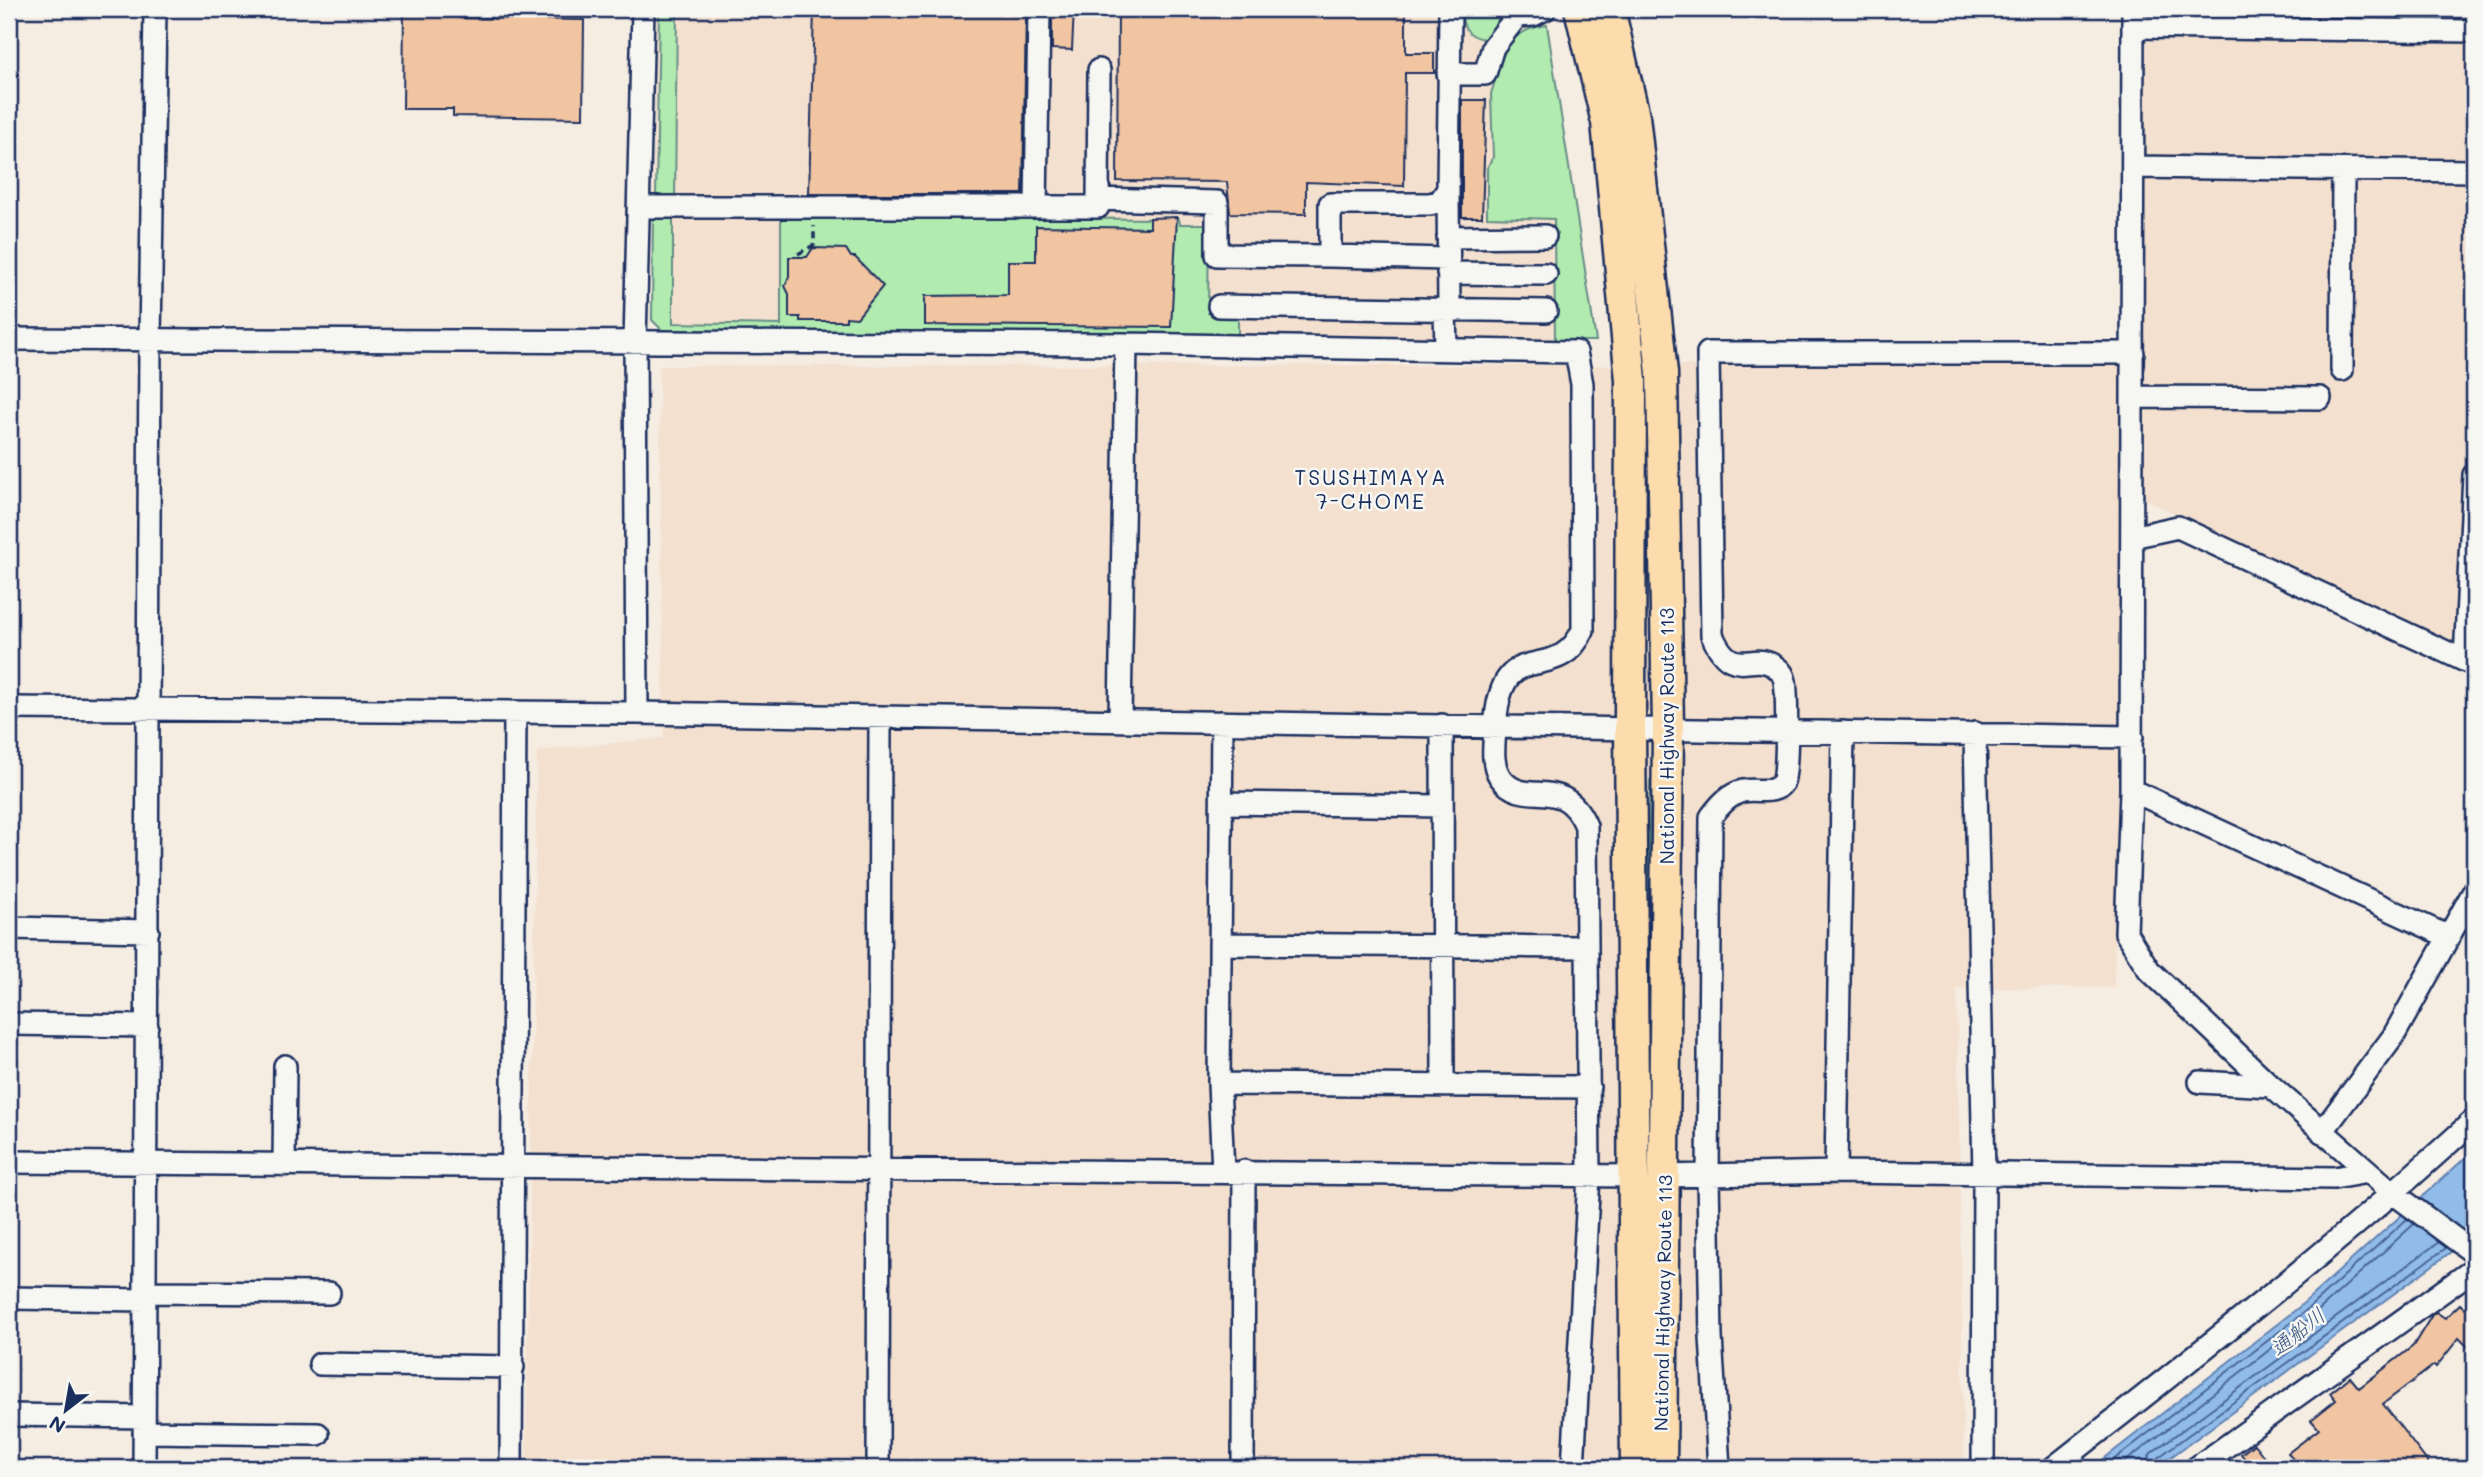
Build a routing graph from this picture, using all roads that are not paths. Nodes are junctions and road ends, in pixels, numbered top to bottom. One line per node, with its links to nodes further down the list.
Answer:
1 (155, 9): 28 (street)
2 (643, 9): 17 (street)
3 (1039, 9): 18 (street)
4 (1450, 9): 11 (street)
5 (1545, 9): 11 (street)
6 (1580, 9): 48 (highway, National Highway Route 113)
7 (1609, 9): 49 (highway, National Highway Route 113)
8 (2133, 18): 9 (street); 12 (street)
9 (2474, 31)
10 (1099, 70): 16 (street)
11 (1448, 74): 15 (street)
12 (2133, 167): 13 (street); 32 (street)
13 (2343, 170): 14 (street); 33 (street)
14 (2474, 172)
15 (1448, 189): 20 (street); 21 (street)
16 (1098, 200): 18 (street); 21 (street)
17 (638, 207): 18 (street); 29 (street)
18 (1036, 207)
19 (1545, 236): 20 (street)
20 (1448, 237): 22 (street)
21 (1330, 256): 22 (street)
22 (1447, 266): 23 (street); 25 (street)
23 (1546, 274)
24 (1219, 306): 25 (street)
25 (1447, 310): 26 (street); 31 (street)
26 (1546, 311)
27 (9, 340): 28 (street)
28 (150, 340): 29 (street); 40 (street)
29 (635, 343): 30 (street); 42 (street)
30 (1126, 344): 31 (street); 44 (street)
31 (1446, 349): 47 (street)
32 (2133, 353): 34 (street); 50 (street)
33 (2342, 370)
34 (2133, 397): 35 (street); 37 (street)
35 (2320, 398)
36 (2474, 475): 38 (street)
37 (2132, 537): 38 (street); 53 (street)
38 (2470, 662)
39 (9, 708): 40 (street)
40 (147, 709): 41 (street); 59 (street)
41 (515, 712): 42 (street); 77 (street)
42 (637, 713): 43 (street)
43 (880, 717): 44 (street); 78 (street)
44 (1120, 720): 45 (street)
45 (1222, 722): 46 (street); 55 (street)
46 (1442, 725): 47 (street); 56 (street)
47 (1495, 726): 48 (street); 63 (street)
48 (1630, 727): 49 (street); 84 (highway, National Highway Route 113)
49 (1668, 728): 50 (street); 85 (highway, National Highway Route 113)
50 (1786, 730): 51 (street); 86 (street)
51 (1843, 732): 52 (street); 80 (street)
52 (1975, 733): 53 (street); 82 (street)
53 (2132, 737): 54 (street)
54 (2132, 790): 60 (street); 70 (street)
55 (1223, 803): 56 (street); 61 (street)
56 (1442, 806): 62 (street)
57 (2474, 891): 60 (street)
58 (9, 928): 59 (street)
59 (148, 931): 65 (street)
60 (2449, 937): 73 (street)
61 (1220, 944): 62 (street); 68 (street)
62 (1442, 946): 63 (street); 69 (street)
63 (1587, 947): 71 (street)
64 (9, 1024): 65 (street)
65 (147, 1026): 75 (street)
66 (285, 1066): 76 (street)
67 (2200, 1082): 70 (street)
68 (1219, 1084): 69 (street); 79 (street)
69 (1443, 1085): 71 (street)
70 (2272, 1086): 73 (street)
71 (1589, 1087): 83 (street)
72 (2474, 1121): 87 (street)
73 (2322, 1132): 81 (street)
74 (9, 1162): 75 (street)
75 (146, 1164): 76 (street); 91 (street)
76 (284, 1164): 77 (street)
77 (514, 1166): 78 (street); 94 (street)
78 (880, 1168): 79 (street); 100 (street)
79 (1233, 1171): 83 (street); 101 (street)
80 (1836, 1172): 82 (street); 86 (street)
81 (2368, 1172): 82 (street); 87 (street)
82 (1984, 1175): 106 (street)
83 (1589, 1176): 84 (street); 102 (street)
84 (1634, 1176): 103 (highway, National Highway Route 113)
85 (1665, 1176): 86 (street); 104 (highway, National Highway Route 113)
86 (1708, 1177): 105 (street)
87 (2393, 1193): 88 (street); 107 (street)
88 (2474, 1253)
89 (2474, 1269): 108 (street)
90 (329, 1293): 91 (street)
91 (145, 1296): 92 (street); 96 (street)
92 (9, 1298)
93 (320, 1364): 94 (street)
94 (513, 1367): 99 (street)
95 (9, 1415): 96 (street)
96 (144, 1425): 97 (street); 98 (street)
97 (318, 1434)
98 (144, 1468)
99 (511, 1468)
100 (878, 1468)
101 (1243, 1468)
102 (1573, 1468)
103 (1636, 1468)
104 (1661, 1468)
105 (1719, 1468)
106 (1983, 1468)
107 (2053, 1468)
108 (2196, 1468)

